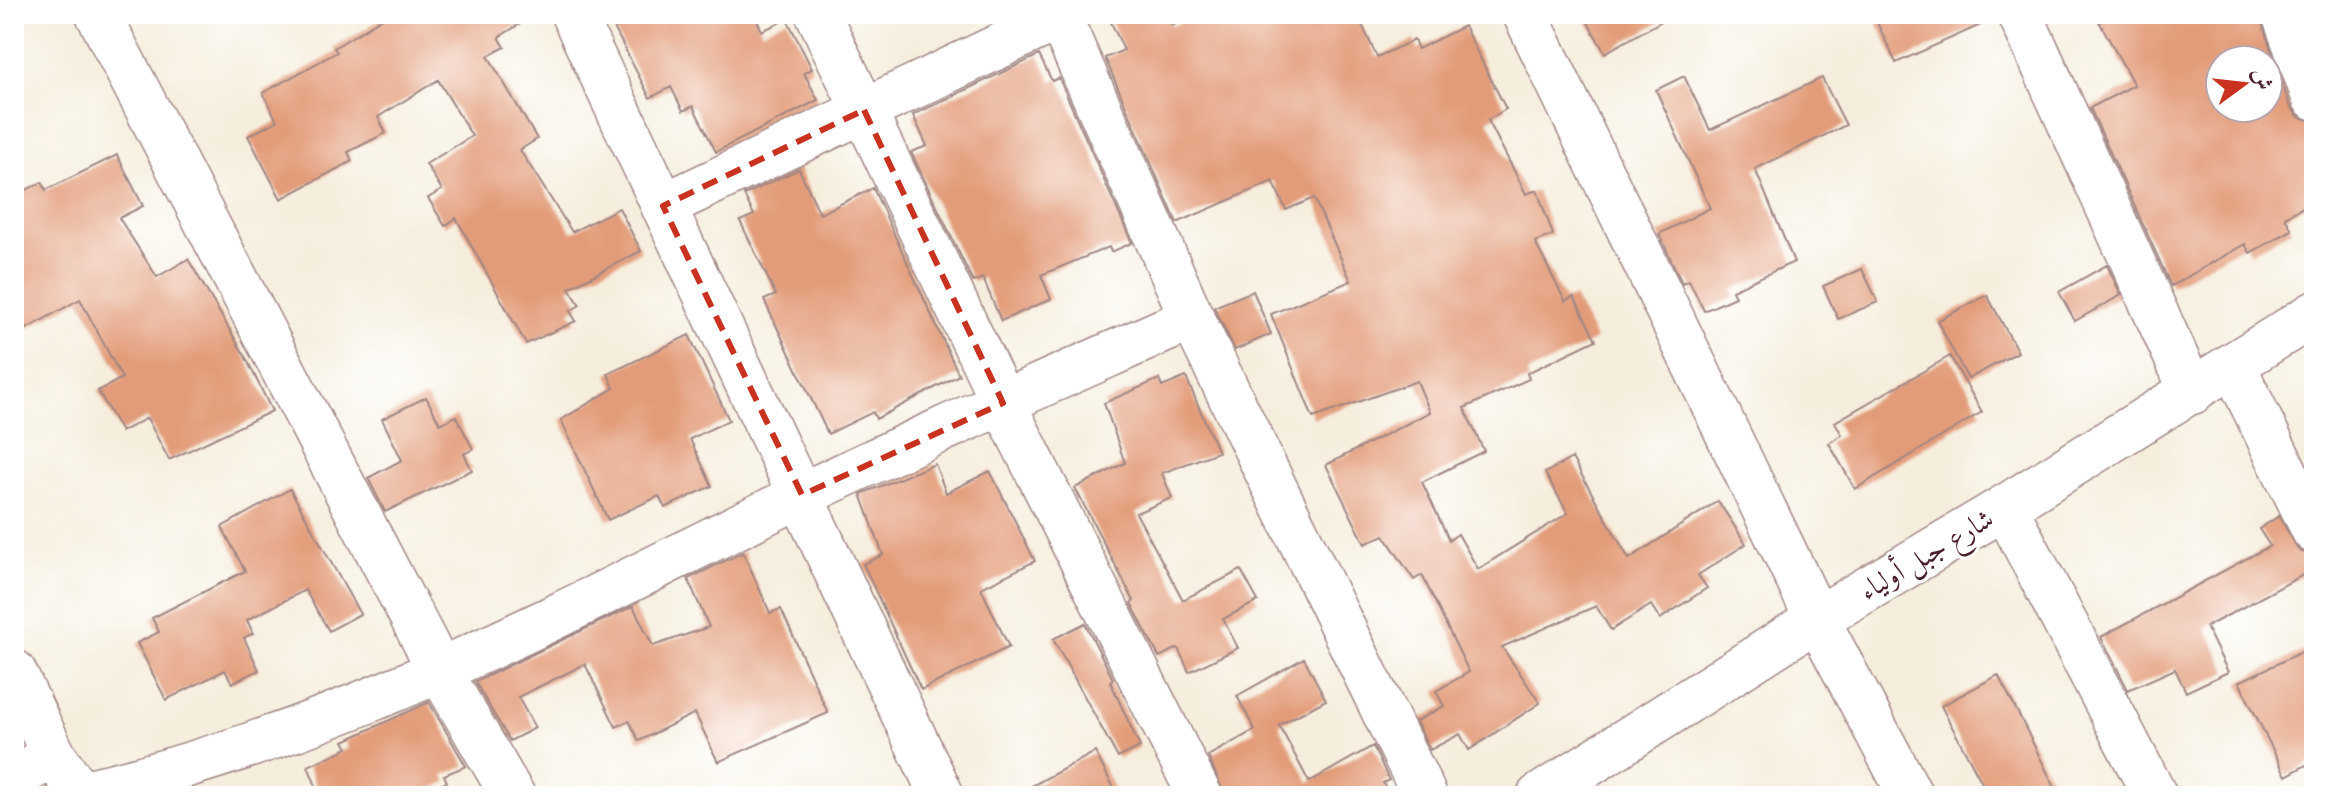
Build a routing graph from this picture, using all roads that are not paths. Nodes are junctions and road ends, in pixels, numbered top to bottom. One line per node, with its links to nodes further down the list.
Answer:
1 (98, 14): 21 (main road)
2 (573, 14): 10 (main road)
3 (818, 14): 9 (main road)
4 (1525, 14): 19 (main road)
5 (2020, 14): 14 (main road)
6 (2284, 14): 8 (main road)
7 (1061, 15): 9 (main road); 12 (main road)
8 (2314, 97)
9 (864, 110): 10 (main road); 15 (main road)
10 (663, 206): 16 (main road)
11 (2314, 314): 13 (main road, شارع جبل أولياء)
12 (1192, 318): 15 (main road); 28 (main road)
13 (2233, 365): 14 (main road, شارع جبل أولياء); 18 (main road)
14 (2192, 392): 17 (main road, شارع جبل أولياء)
15 (1003, 403): 16 (main road); 27 (main road)
16 (802, 495): 21 (main road); 26 (main road)
17 (2005, 507): 19 (main road, شارع جبل أولياء); 31 (main road)
18 (2314, 531)
19 (1817, 619): 29 (main road, شارع جبل أولياء); 30 (main road)
20 (14, 672): 22 (main road)
21 (441, 673): 24 (main road); 25 (main road)
22 (54, 756): 23 (main road); 24 (main road)
23 (14, 777)
24 (81, 795)
25 (513, 796)
26 (942, 796)
27 (1200, 796)
28 (1425, 796)
29 (1539, 796)
30 (1911, 796)
31 (2155, 796)

